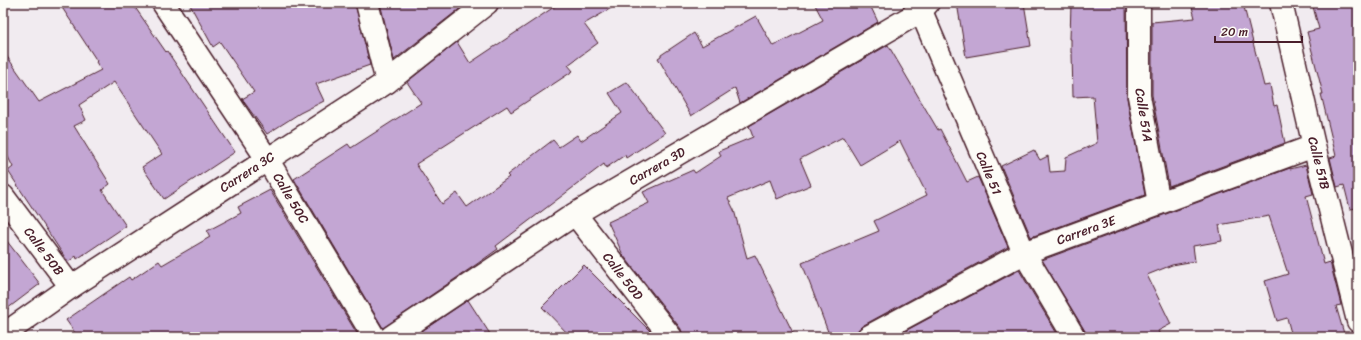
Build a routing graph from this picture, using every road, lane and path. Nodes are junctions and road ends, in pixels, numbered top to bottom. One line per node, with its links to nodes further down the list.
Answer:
1 (162, 3): 9 (street, Calle 50C)
2 (367, 3): 7 (street)
3 (486, 3): 7 (street, Carrera 3C)
4 (1139, 3): 11 (street, Calle 51A)
5 (1281, 3): 8 (street, Calle 51B)
6 (921, 6): 12 (street, Carrera 3D); 13 (street, Calle 51)
7 (387, 82): 9 (street, Carrera 3C)
8 (1314, 146): 11 (street, Carrera 3E); 15 (street, Calle 51B)
9 (267, 159): 14 (street, Carrera 3C); 17 (street, Calle 50C)
10 (3, 196): 14 (street, Calle 50B)
11 (1159, 203): 13 (street, Carrera 3E)
12 (575, 214): 18 (street, Carrera 3D); 19 (street, Calle 50D)
13 (1024, 253): 20 (street, Carrera 3E); 21 (street, Calle 51)
14 (71, 287): 16 (street, Carrera 3C)
15 (1358, 322)
16 (3, 335)
17 (374, 337)
18 (391, 337)
19 (671, 337)
20 (868, 337)
21 (1074, 337)

